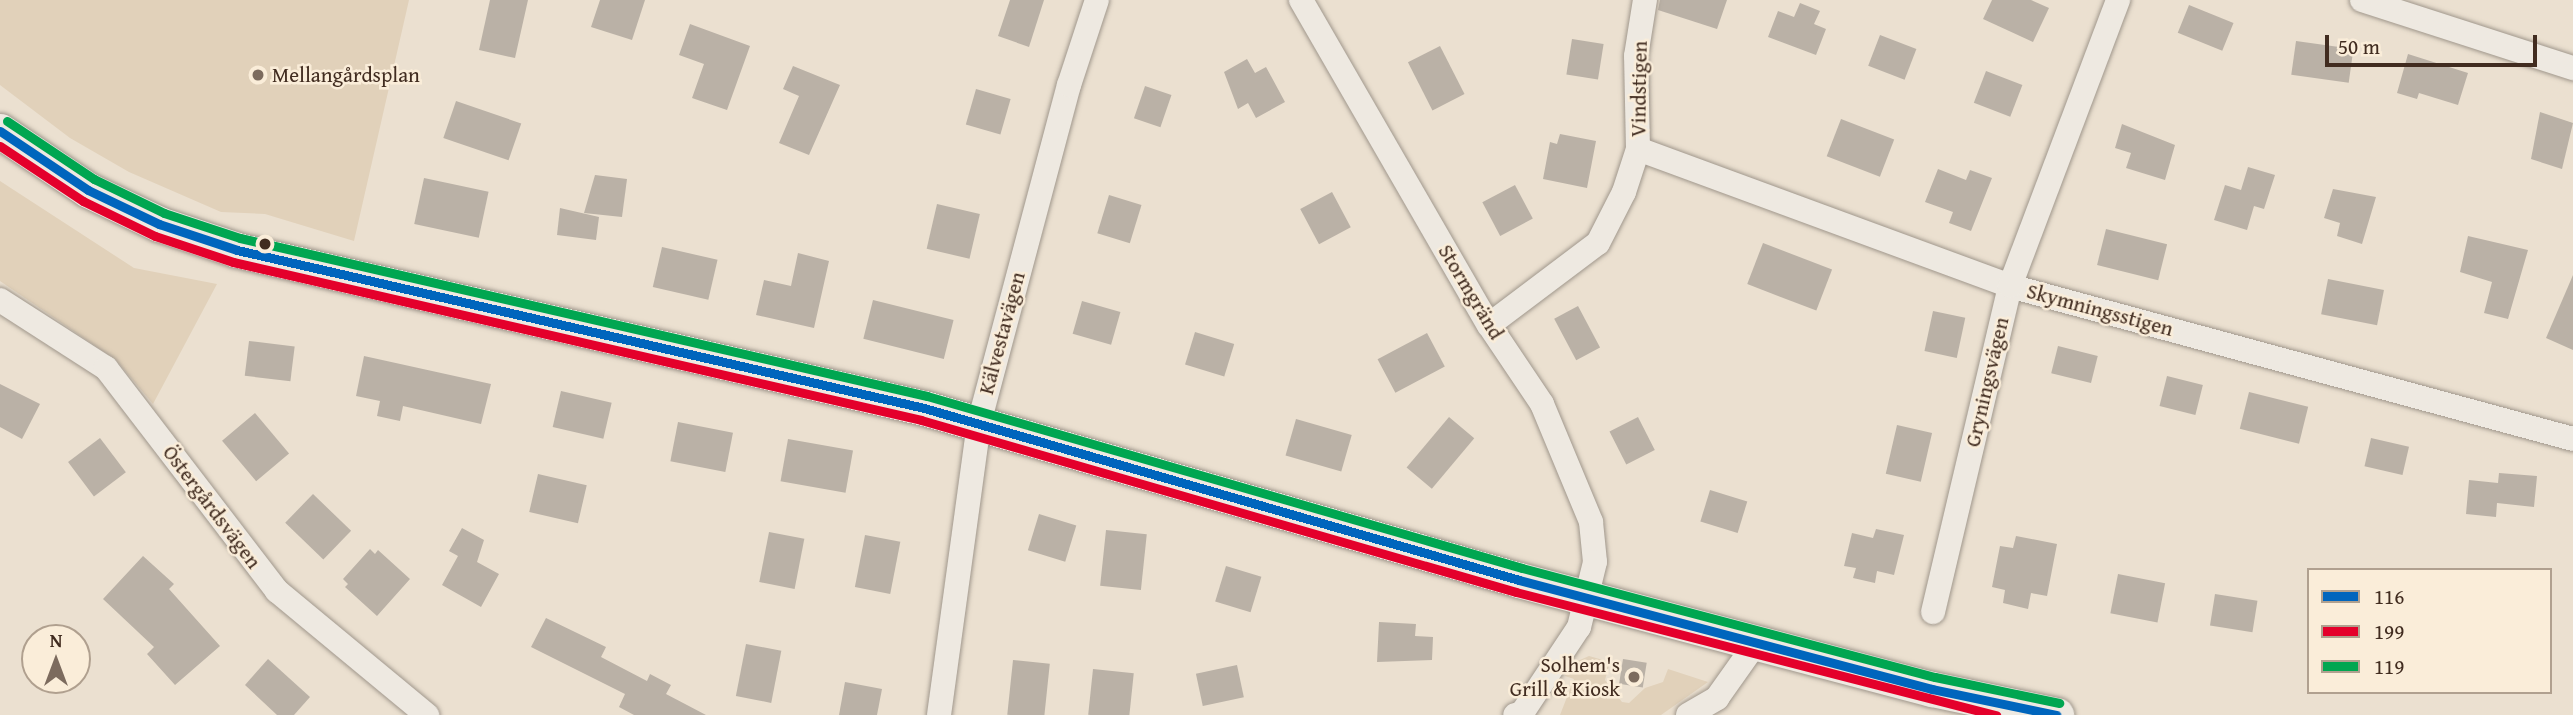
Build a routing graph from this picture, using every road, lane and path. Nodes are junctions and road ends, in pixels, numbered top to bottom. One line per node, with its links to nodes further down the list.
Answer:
1 (1097, 0): 12 (street, Kälvestavägen)
2 (1301, 0): 11 (street, Stormgränd)
3 (1645, 0): 8 (street, Vindstigen)
4 (2118, 0): 9 (street, Gryningsvägen)
5 (2362, 0): 6 (street)
6 (2573, 68)
7 (0, 131): 12 (street)
8 (1638, 149): 9 (street, Skymningsstigen); 11 (street, Vindstigen)
9 (2010, 286): 13 (street, Skymningsstigen); 15 (street, Gryningsvägen)
10 (0, 300): 17 (street, Östergårdsvägen)
11 (1489, 326): 14 (street, Stormgränd)
12 (979, 423): 14 (street); 18 (street, Kälvestavägen)
13 (2573, 439)
14 (1589, 598): 16 (street); 19 (street, Stormgränd)
15 (1933, 612)
16 (1756, 643): 20 (street); 21 (street)
17 (427, 715)
18 (939, 715)
19 (1515, 715)
20 (1688, 715)
21 (2056, 715)

